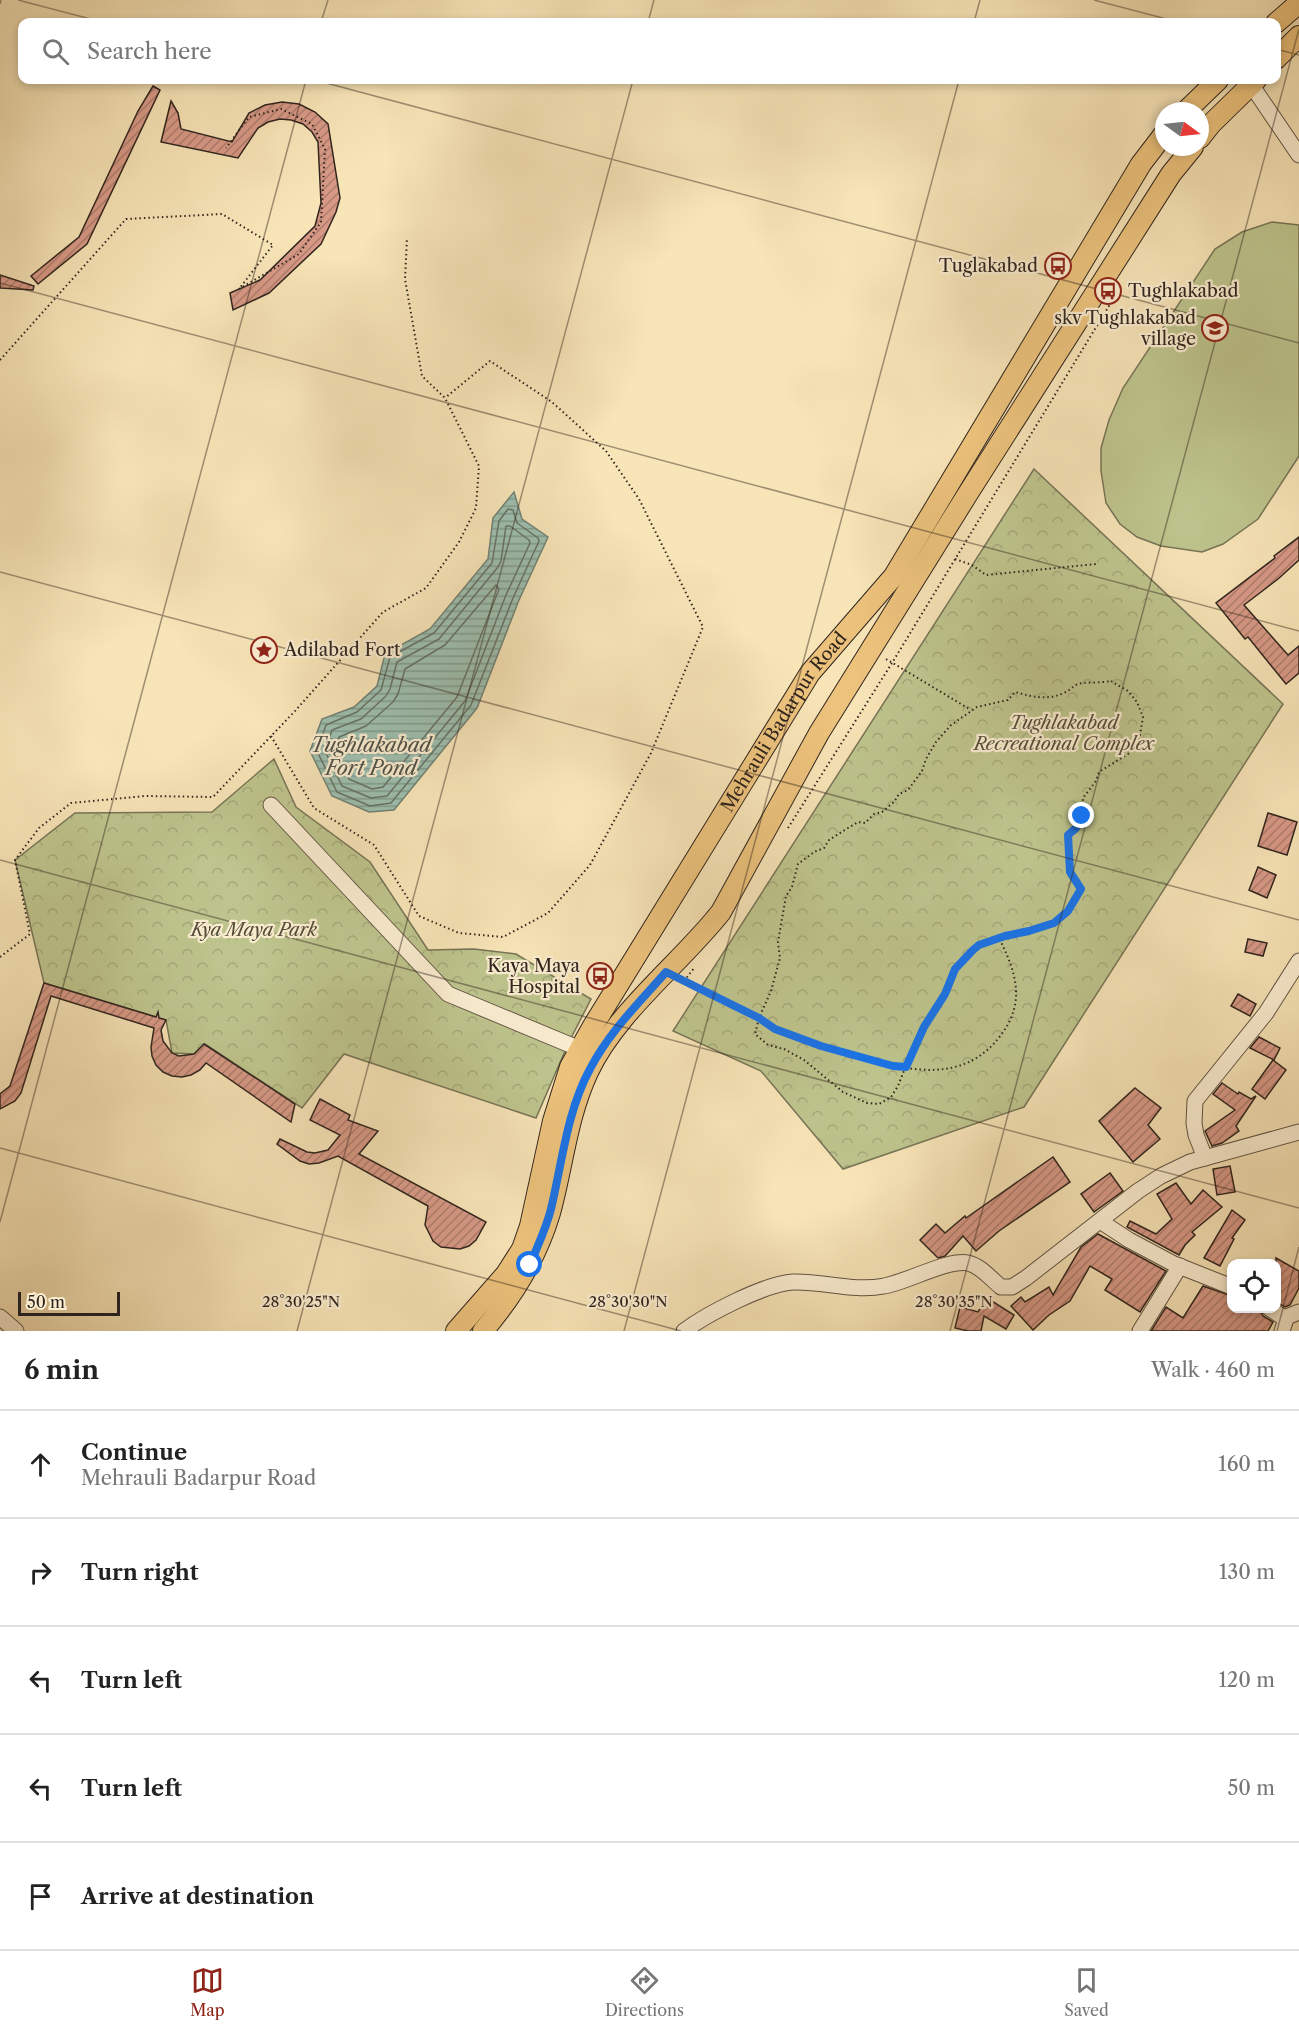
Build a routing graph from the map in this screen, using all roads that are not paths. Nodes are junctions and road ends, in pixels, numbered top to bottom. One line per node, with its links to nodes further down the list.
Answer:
1 (1299, 3): 2 (main road)
2 (1281, 19)
3 (1299, 36): 4 (main road)
4 (1281, 54)
5 (1214, 84): 8 (main road)
6 (1249, 84): 9 (main road)
7 (1254, 84): 11 (street)
8 (1195, 102)
9 (1209, 127)
10 (1155, 146): 15 (main road, Mehrauli Badarpur Road)
11 (1299, 155)
12 (1186, 156): 26 (main road, Mehrauli Badarpur Road)
13 (271, 805): 15 (street)
14 (1299, 961): 17 (street)
15 (580, 1049): 25 (main road, Mehrauli Badarpur Road)
16 (1299, 1132): 17 (street)
17 (1205, 1158): 18 (street)
18 (1100, 1221): 19 (street); 27 (street)
19 (1180, 1266): 20 (street); 28 (street)
20 (1227, 1285)
21 (1299, 1312): 23 (street)
22 (0, 1317): 24 (street)
23 (1283, 1324)
24 (16, 1331)
25 (456, 1331)
26 (483, 1331)
27 (684, 1331)
28 (1140, 1331)

